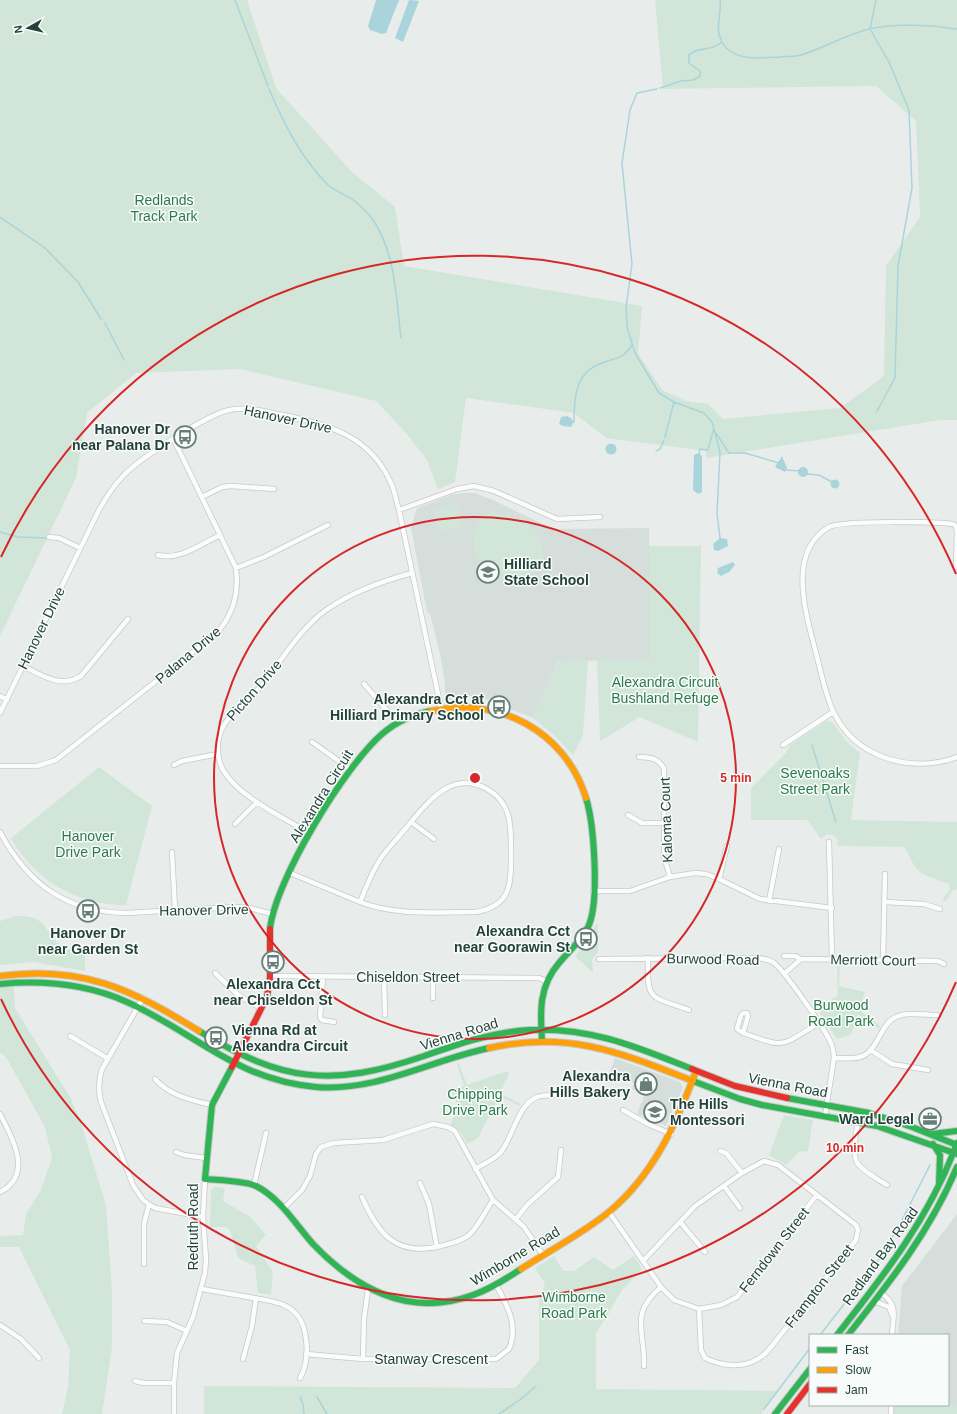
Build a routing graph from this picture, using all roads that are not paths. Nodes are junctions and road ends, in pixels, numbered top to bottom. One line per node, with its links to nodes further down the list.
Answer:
1 (174, 440): 3 (street, Palana Drive); 4 (street, Hanover Drive); 9 (street, Hanover Drive)
2 (274, 489): 3 (street)
3 (202, 497): 7 (street, Palana Drive)
4 (398, 510): 5 (street); 13 (street, Hanover Drive)
5 (600, 517)
6 (328, 526): 12 (street)
7 (220, 535): 10 (street); 12 (street, Palana Drive)
8 (49, 537): 9 (street)
9 (80, 548): 15 (street, Hanover Drive)
10 (158, 555)
11 (956, 567): 20 (street)
12 (236, 568): 29 (street, Palana Drive)
13 (412, 573): 19 (street, Hanover Drive); 25 (street, Picton Drive)
14 (128, 619): 15 (street)
15 (23, 666): 18 (street, Hanover Drive)
16 (364, 684): 22 (street)
17 (0, 696): 18 (street)
18 (7, 700): 21 (street, Hanover Drive)
19 (441, 708): 22 (main road, Alexandra Circuit); 47 (main road, Alexandra Circuit)
20 (833, 712): 24 (street); 27 (street)
21 (0, 713)
22 (398, 723): 30 (main road, Alexandra Circuit)
23 (312, 742): 30 (street)
24 (783, 745)
25 (218, 754): 28 (street); 31 (street, Picton Drive)
26 (639, 757): 34 (street, Kaloma Court)
27 (957, 757)
28 (174, 765)
29 (0, 766)
30 (350, 769): 37 (main road, Alexandra Circuit)
31 (257, 802): 35 (street); 37 (street, Picton Drive)
32 (628, 816): 34 (street)
33 (411, 822): 38 (street); 49 (street); 49 (street)
34 (664, 823): 45 (street, Kaloma Court)
35 (235, 824)
36 (0, 832): 53 (street, Hanover Drive)
37 (309, 833): 43 (main road, Alexandra Circuit)
38 (434, 839)
39 (829, 842): 51 (street)
40 (727, 846): 46 (street)
41 (779, 849): 48 (street)
42 (172, 852): 53 (street)
43 (290, 873): 49 (street); 54 (main road, Alexandra Circuit)
44 (885, 874): 50 (street)
45 (670, 877): 46 (street); 47 (street)
46 (719, 879): 48 (street)
47 (593, 891): 69 (main road, Alexandra Circuit)
48 (769, 901): 51 (street)
49 (360, 902)
50 (884, 902): 52 (street); 60 (street)
51 (832, 908): 59 (street)
52 (940, 909)
53 (175, 910): 54 (street, Hanover Drive)
54 (272, 914): 65 (main road, Alexandra Circuit)
55 (784, 956): 58 (street, Merriott Court)
56 (648, 958): 57 (street, Burwood Road); 63 (street, Burwood Road); 75 (street)
57 (599, 959)
58 (801, 959): 59 (street, Merriott Court); 63 (street)
59 (832, 959): 60 (street, Merriott Court)
60 (883, 960): 61 (street, Merriott Court)
61 (944, 964)
62 (215, 973): 74 (street)
63 (784, 973): 79 (street, Burwood Road)
64 (0, 976): 71 (main road, Vienna Road)
65 (270, 976): 66 (street, Chiseldon Street); 74 (main road, Alexandra Circuit)
66 (323, 977): 67 (street, Chiseldon Street); 78 (street)
67 (384, 977): 68 (street, Chiseldon Street); 76 (street)
68 (433, 977): 69 (street, Chiseldon Street); 72 (street)
69 (546, 981): 80 (main road, Alexandra Circuit)
70 (0, 984): 73 (main road, Vienna Road)
71 (143, 998): 73 (street); 85 (main road, Vienna Road)
72 (433, 998)
73 (138, 1008): 86 (street); 88 (main road, Vienna Road)
74 (262, 1009): 85 (main road, Alexandra Circuit)
75 (689, 1010)
76 (385, 1015)
77 (937, 1015): 84 (street)
78 (334, 1022)
79 (819, 1023): 81 (street); 87 (street, Burwood Road)
80 (541, 1029): 83 (main road, Alexandra Circuit); 85 (main road, Vienna Road); 90 (main road, Vienna Road)
81 (744, 1033)
82 (70, 1036): 86 (street)
83 (542, 1040): 88 (main road, Vienna Road); 92 (main road, Vienna Road)
84 (872, 1051): 87 (street); 89 (street)
85 (239, 1054): 88 (main road, Alexandra Circuit)
86 (107, 1058): 125 (street)
87 (834, 1058): 94 (street, Burwood Road)
88 (234, 1064): 95 (main road, Redruth Road)
89 (928, 1070)
90 (696, 1071): 92 (main road, Wimborne Road); 94 (main road, Vienna Road)
91 (155, 1079): 95 (street)
92 (692, 1081): 99 (main road, Vienna Road); 103 (main road, Wimborne Road)
93 (565, 1095): 113 (street)
94 (827, 1104): 97 (main road, Vienna Road); 99 (street, Burwood Road)
95 (212, 1105): 111 (main road, Redruth Road)
96 (623, 1110): 103 (street)
97 (860, 1111): 100 (street); 104 (main road, Vienna Road)
98 (0, 1114): 121 (street)
99 (825, 1116): 100 (main road, Vienna Road)
100 (859, 1122): 105 (main road, Vienna Road); 118 (street)
101 (957, 1131): 104 (main road)
102 (266, 1133): 117 (street)
103 (671, 1134): 128 (main road, Wimborne Road)
104 (932, 1134): 106 (main road, Vienna Road)
105 (933, 1144): 110 (main road, Vienna Road); 120 (main road)
106 (957, 1145): 110 (main road, Redland Bay Road)
107 (561, 1150): 130 (street)
108 (720, 1151): 114 (street)
109 (176, 1152): 111 (street)
110 (956, 1153): 120 (main road, Redland Bay Road)
111 (206, 1158): 115 (main road, Redruth Road)
112 (957, 1168): 142 (main road, Redland Bay Road)
113 (475, 1169): 124 (street); 127 (street)
114 (742, 1173): 119 (street, Frampton Street); 122 (street, Frampton Street)
115 (205, 1179): 117 (main road, Wimborne Road); 129 (street, Redruth Road)
116 (420, 1183): 132 (street)
117 (254, 1185): 127 (main road, Wimborne Road)
118 (887, 1185)
119 (724, 1186): 126 (street); 131 (street, Frampton Street)
120 (939, 1188): 141 (main road, Redland Bay Road)
121 (0, 1192)
122 (816, 1196): 144 (street, Ferndown Street); 144 (street, Frampton Street)
123 (362, 1197): 132 (street)
124 (492, 1200): 130 (street); 132 (street)
125 (149, 1204): 129 (street); 136 (street)
126 (740, 1208)
127 (283, 1209): 140 (main road, Wimborne Road)
128 (609, 1212): 134 (main road, Wimborne Road); 135 (street, Ferndown Street)
129 (203, 1217): 139 (street, Redruth Road)
130 (516, 1218): 134 (street)
131 (681, 1223): 133 (street); 135 (street, Frampton Street)
132 (437, 1247)
133 (705, 1252)
134 (543, 1255): 137 (main road, Wimborne Road)
135 (643, 1261): 138 (street, Ferndown Street)
136 (144, 1264)
137 (496, 1285): 140 (main road, Wimborne Road); 155 (street, Stanway Crescent)
138 (661, 1287): 144 (street, Ferndown Street); 156 (street)
139 (202, 1289): 143 (street); 148 (street, Redruth Road)
140 (368, 1289): 155 (street)
141 (871, 1291): 142 (main road); 149 (main road, Redland Bay Road)
142 (878, 1297): 145 (street); 145 (street); 150 (main road, Redland Bay Road)
143 (256, 1298): 152 (street); 154 (street)
144 (700, 1308)
145 (893, 1316): 151 (street)
146 (144, 1321): 148 (street)
147 (0, 1325): 153 (street)
148 (187, 1331): 160 (street, Redruth Road)
149 (838, 1334)
150 (849, 1334)
151 (892, 1334)
152 (306, 1354): 155 (street, Stanway Crescent); 158 (street)
153 (39, 1358)
154 (243, 1359)
155 (363, 1359)
156 (644, 1366)
157 (809, 1370): 163 (main road)
158 (300, 1378)
159 (135, 1381): 160 (street)
160 (174, 1383): 162 (street, Redruth Road)
161 (809, 1385): 164 (main road)
162 (174, 1414)
163 (775, 1414)
164 (787, 1414)

